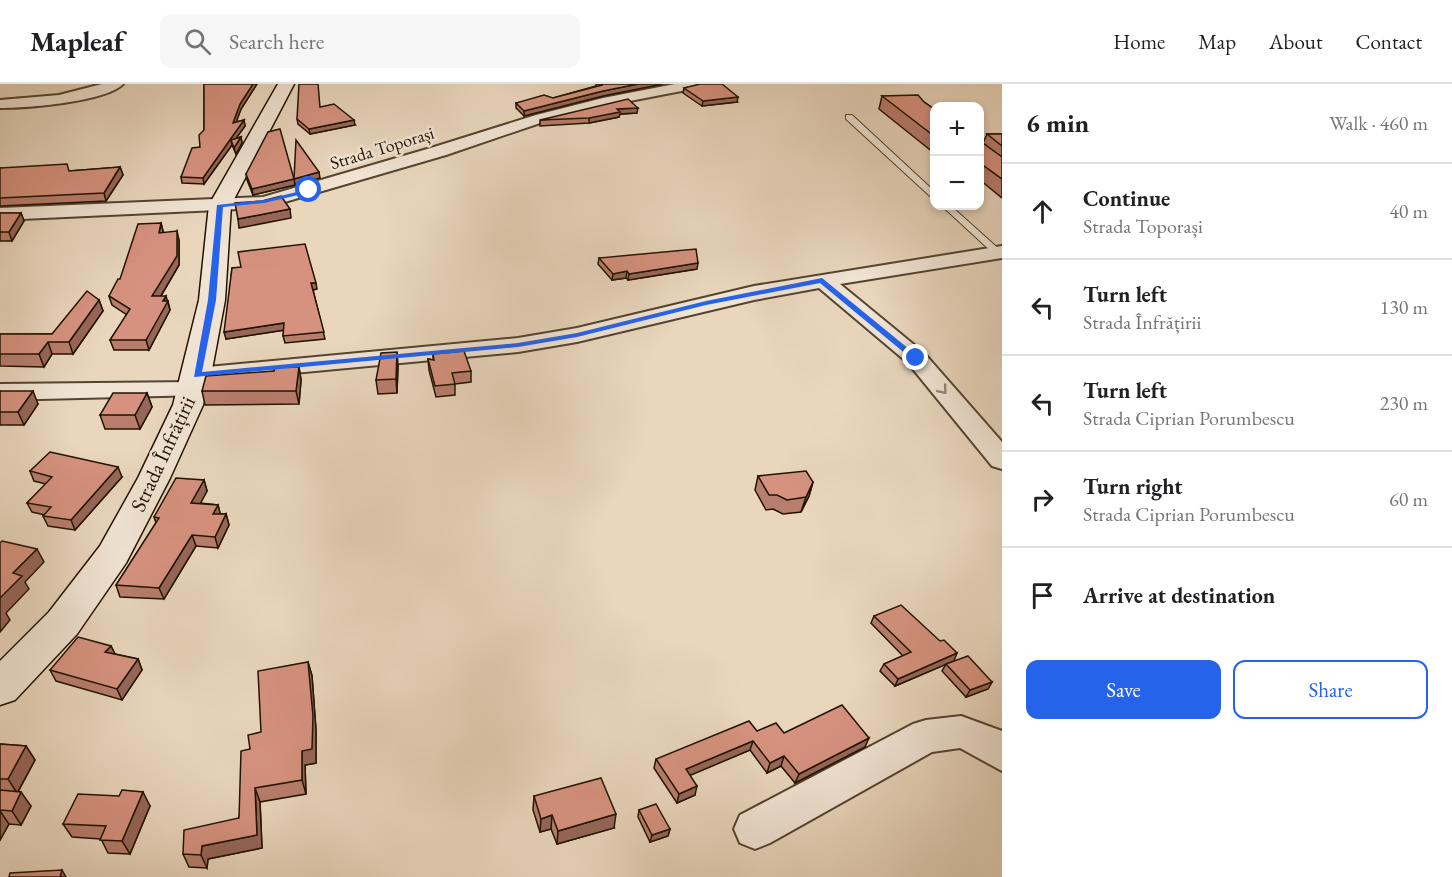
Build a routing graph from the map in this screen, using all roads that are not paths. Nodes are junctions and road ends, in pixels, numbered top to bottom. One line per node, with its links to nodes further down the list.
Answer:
1 (116, 84): 4 (street)
2 (286, 84): 7 (main road, Strada Înfrățirii)
3 (697, 84): 7 (street, Strada Toporași)
4 (0, 105)
5 (849, 117): 6 (lane)
6 (930, 191)
7 (220, 205): 9 (street, Strada Toporași); 12 (main road, Strada Înfrățirii)
8 (951, 210): 10 (lane)
9 (0, 214)
10 (1000, 252): 11 (street)
11 (822, 280): 12 (street); 14 (street, one-way to 14)
12 (195, 383): 13 (street); 15 (main road, Strada Înfrățirii)
13 (0, 392)
14 (1002, 460)
15 (0, 688)
16 (1002, 754): 17 (street)
17 (756, 829)

